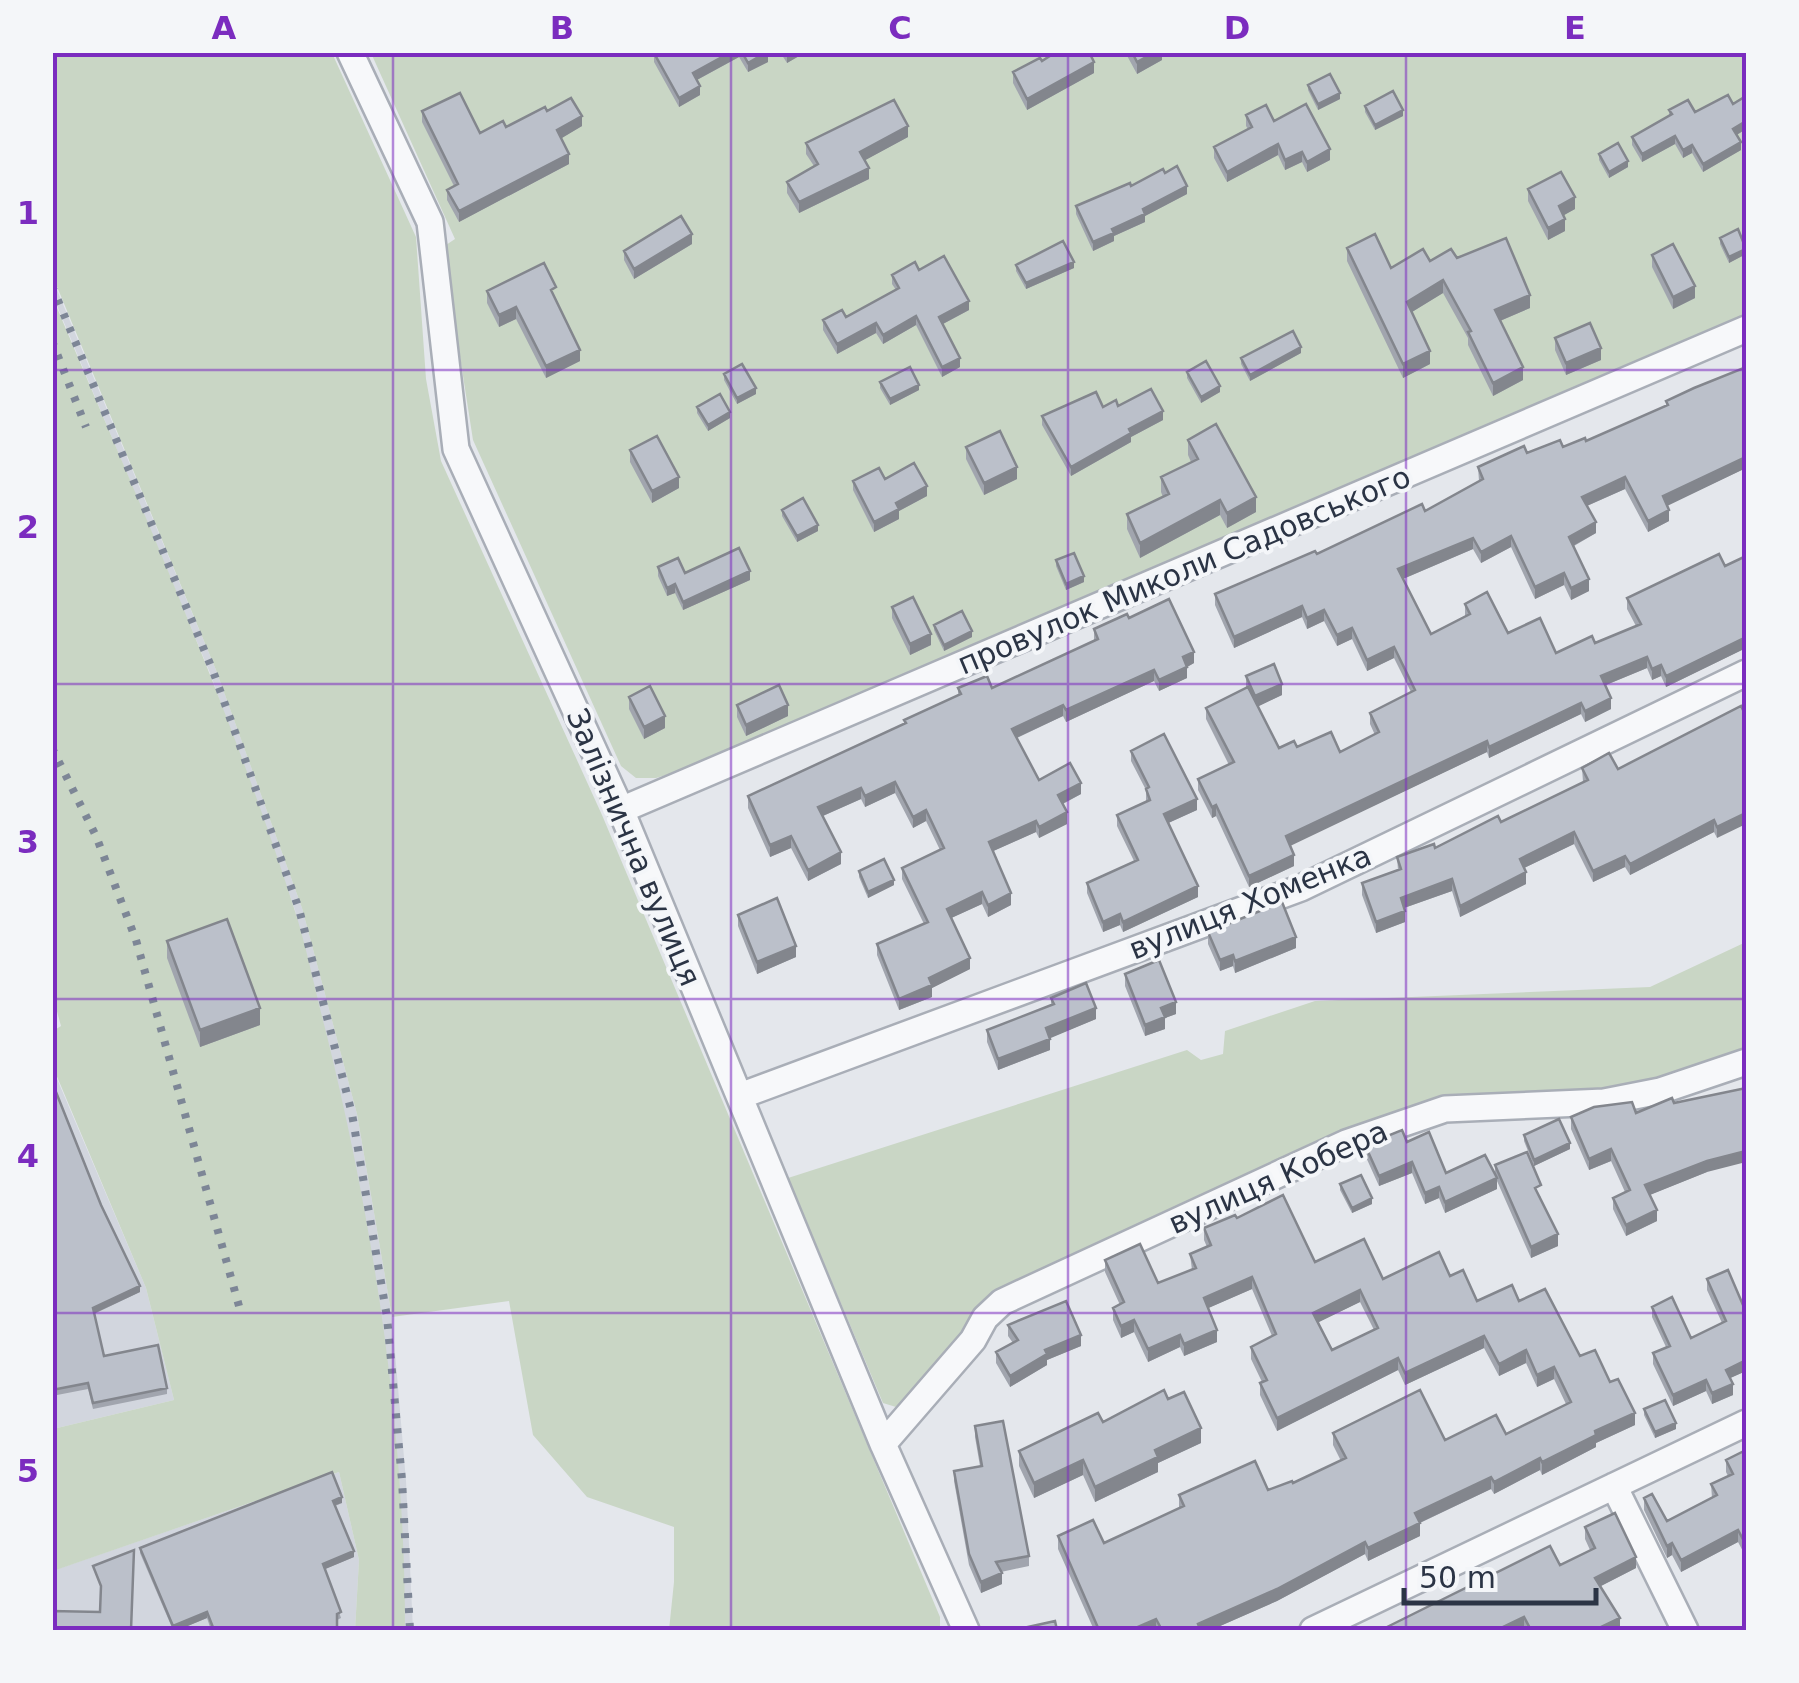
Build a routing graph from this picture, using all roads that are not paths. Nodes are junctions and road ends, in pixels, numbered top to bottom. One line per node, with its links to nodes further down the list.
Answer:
1 (350, 52): 4 (street, Залізнична вулиця)
2 (1746, 329): 4 (street, провулок Миколи Садовського)
3 (1746, 673): 6 (street, вулиця Хоменка)
4 (621, 810): 6 (street, Залізнична вулиця)
5 (1746, 1062): 8 (street, вулиця Кобера)
6 (740, 1096): 8 (street, Залізнична вулиця)
7 (1746, 1423): 9 (street)
8 (883, 1444): 10 (street, Залізнична вулиця)
9 (1614, 1486): 11 (street); 12 (street)
10 (966, 1630)
11 (1313, 1630)
12 (1685, 1630)

